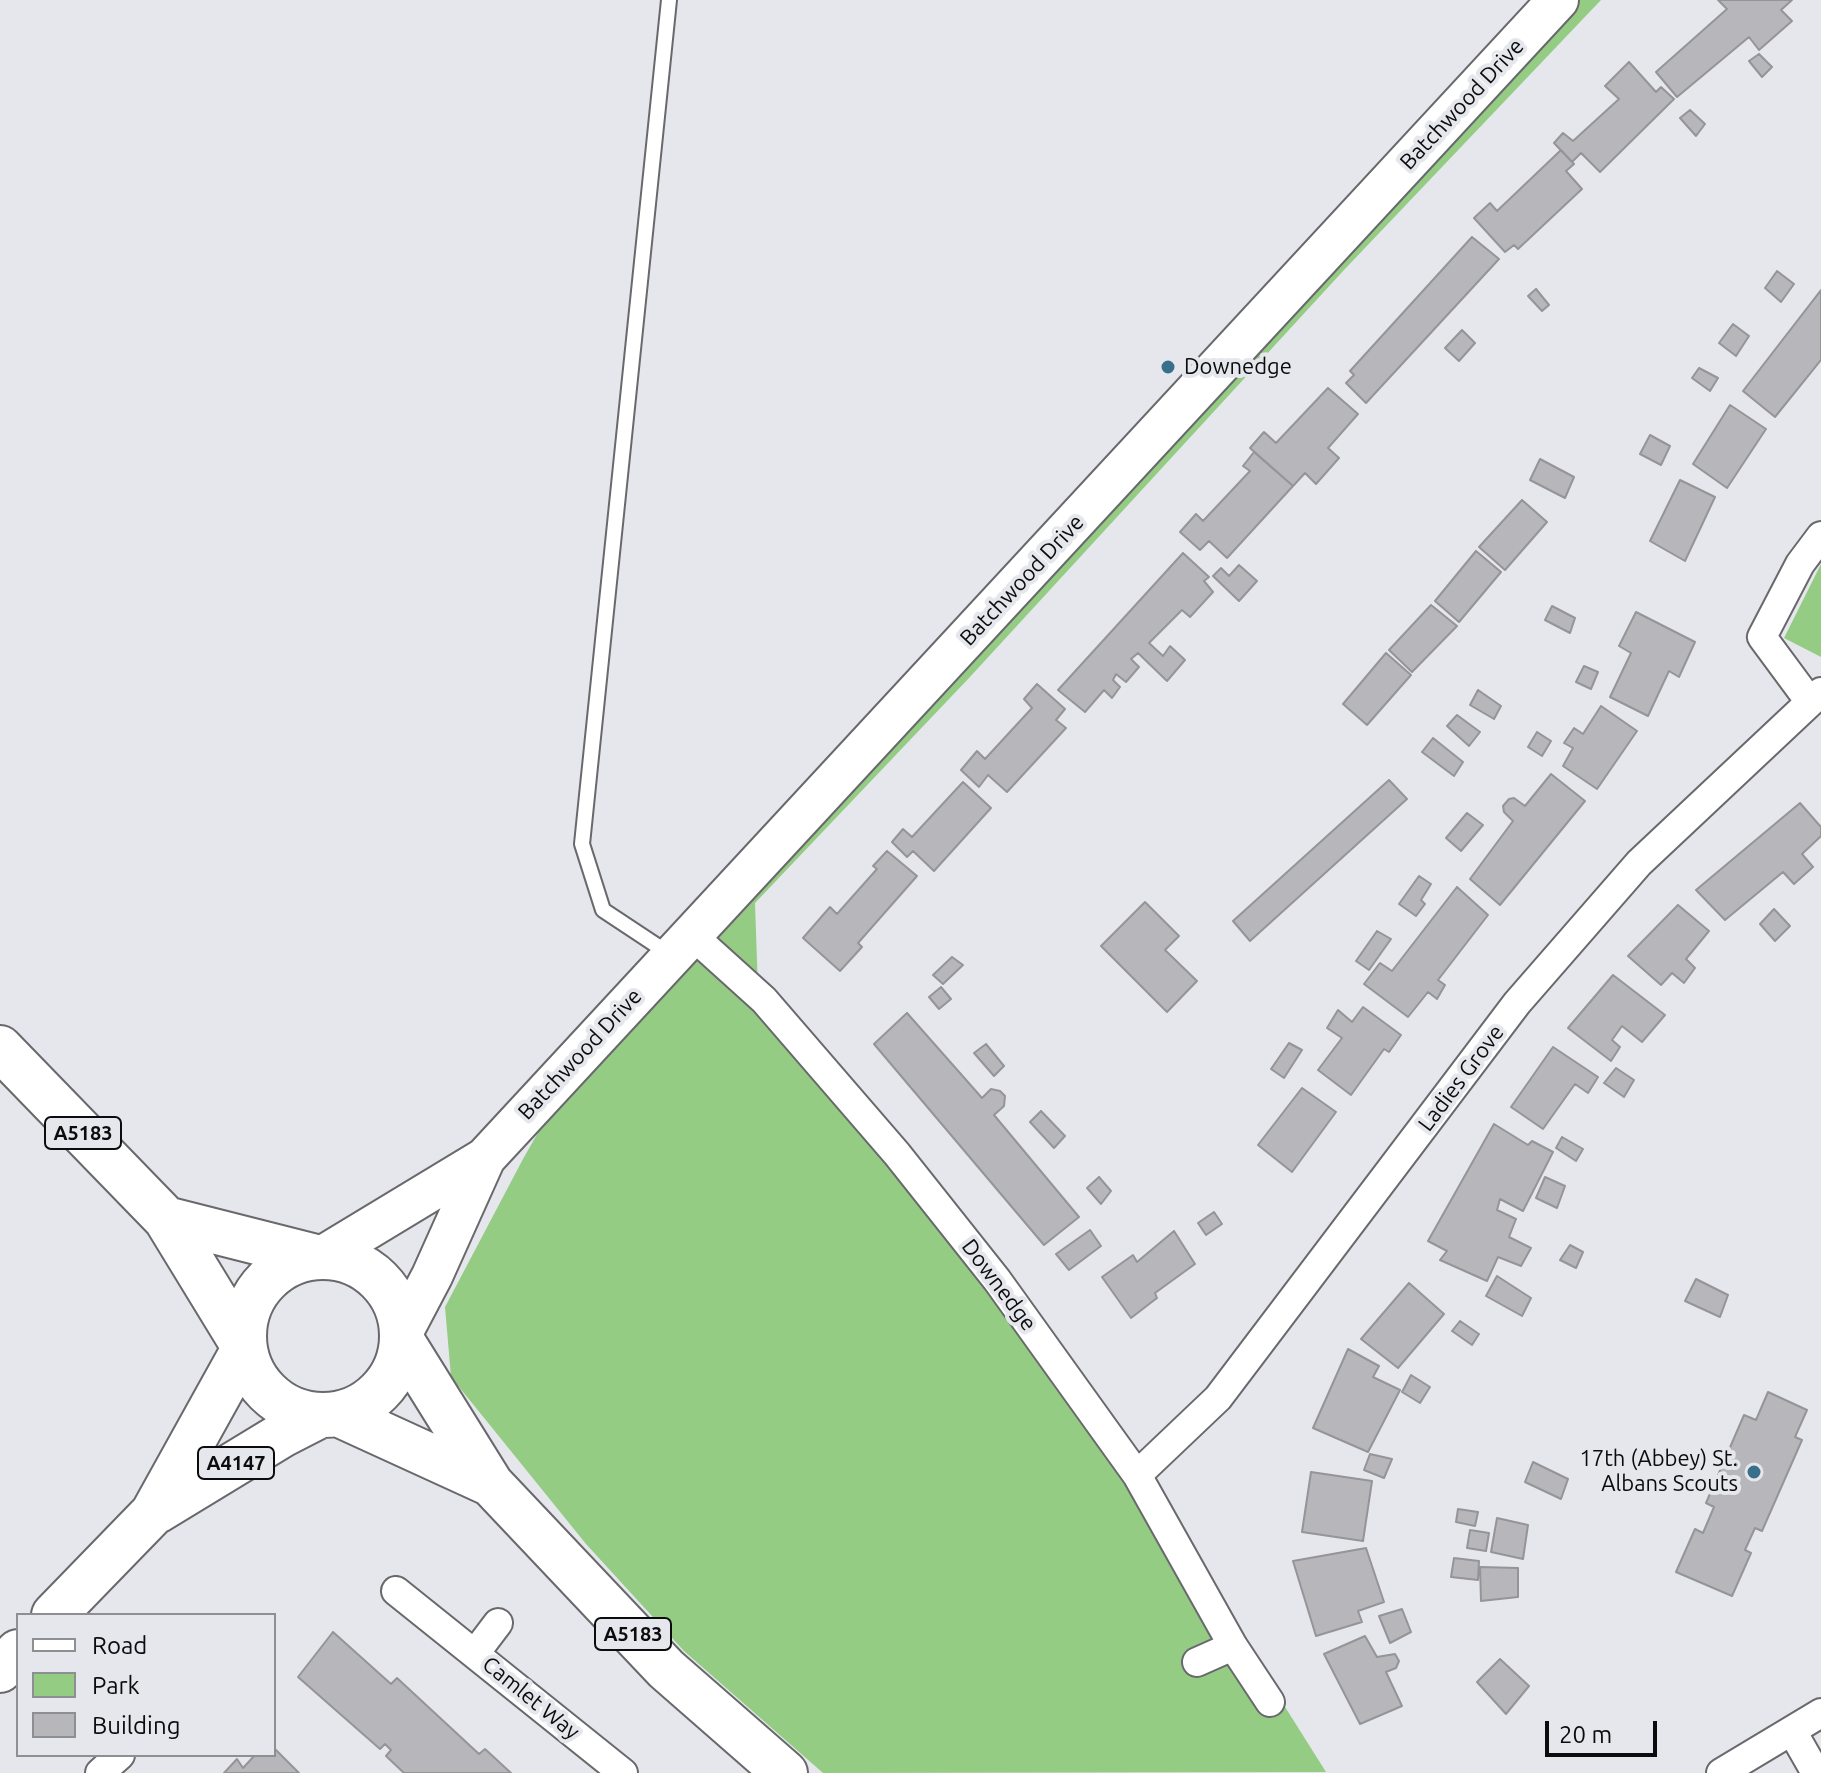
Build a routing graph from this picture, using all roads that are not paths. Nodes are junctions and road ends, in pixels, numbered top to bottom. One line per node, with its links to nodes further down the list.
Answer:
1 (669, 0): 5 (lane)
2 (1558, 0): 5 (street, Batchwood Drive)
3 (1821, 536): 4 (street, Ladies Grove)
4 (1816, 697): 13 (street, Ladies Grove)
5 (682, 945): 7 (street, Batchwood Drive); 13 (street, Downedge)
6 (0, 1048): 8 (main road, A5183)
7 (485, 1158): 9 (street, Batchwood Drive); 10 (street, Batchwood Drive)
8 (166, 1219): 9 (main road); 11 (main road, A5183)
9 (320, 1257): 10 (main road); 11 (main road)
10 (402, 1337): 12 (main road); 14 (main road, A5183)
11 (244, 1347): 12 (main road); 15 (main road, A4147)
12 (329, 1415): 14 (main road, A5183); 15 (main road, A4147)
13 (1137, 1475): 19 (street, Downedge)
14 (491, 1484): 30 (main road, A5183)
15 (153, 1513): 17 (main road, A4147)
16 (396, 1591): 20 (street, Camlet Way)
17 (56, 1613)
18 (498, 1623): 20 (street, Camlet Way)
19 (1233, 1646): 22 (street); 24 (street, Downedge)
20 (476, 1652): 29 (street, Camlet Way)
21 (16, 1654): 23 (main road)
22 (1197, 1662)
23 (0, 1670)
24 (1270, 1702)
25 (1821, 1713): 26 (street)
26 (1792, 1731): 31 (street); 32 (street)
27 (118, 1757): 28 (street)
28 (100, 1773)
29 (623, 1773)
30 (785, 1773)
31 (1721, 1773)
32 (1816, 1773)

